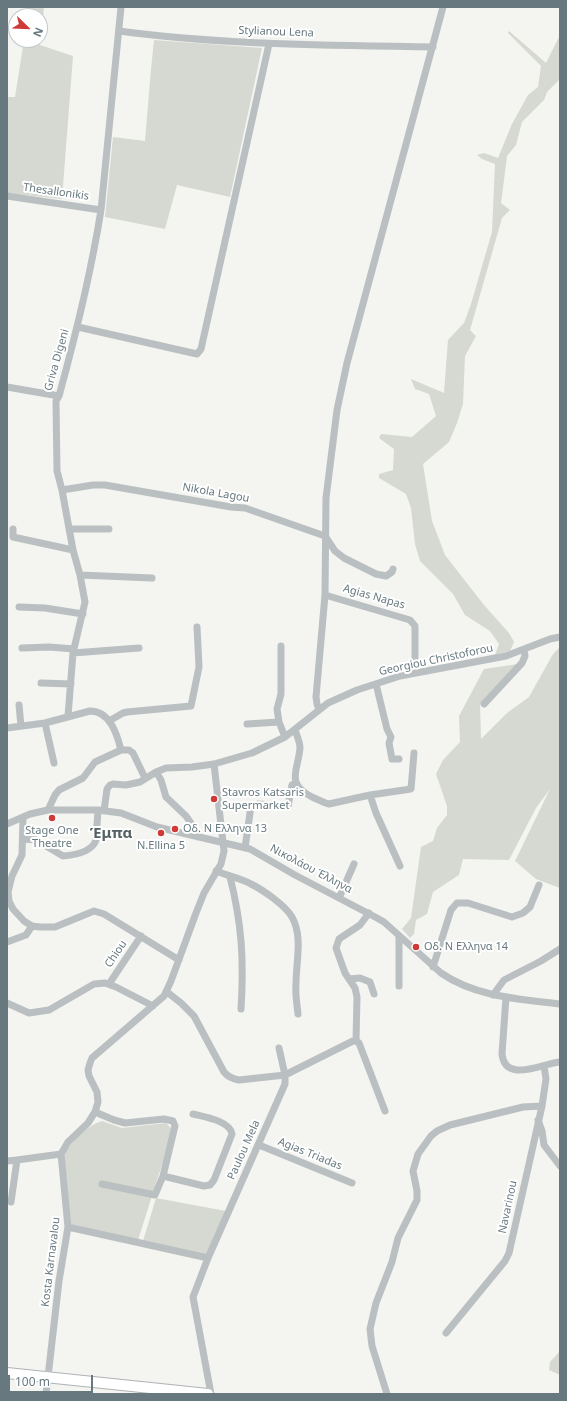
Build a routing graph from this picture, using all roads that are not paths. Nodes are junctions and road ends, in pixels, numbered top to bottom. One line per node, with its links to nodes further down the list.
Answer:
1 (121, 7): 3 (street, Griva Digeni)
2 (443, 7): 5 (street)
3 (119, 31): 4 (street, Stylianou Lena); 7 (street, Griva Digeni)
4 (269, 44): 5 (street, Stylianou Lena); 8 (street)
5 (433, 47): 15 (street)
6 (7, 196): 7 (street, Thesallonikis)
7 (101, 210): 8 (street, Griva Digeni)
8 (78, 328): 10 (street, Griva Digeni)
9 (7, 387): 10 (street)
10 (59, 396): 11 (street, Griva Digeni)
11 (62, 490): 13 (street, Griva Digeni); 15 (street, Nikola Lagou)
12 (13, 528): 16 (street)
13 (69, 529): 14 (street); 16 (street, Griva Digeni)
14 (109, 529)
15 (325, 536): 17 (street); 20 (street)
16 (73, 550): 18 (street, Griva Digeni)
17 (393, 569)
18 (80, 575): 19 (street); 22 (street, Griva Digeni)
19 (152, 578)
20 (324, 595): 30 (street, Agias Napas); 36 (street)
21 (19, 607): 22 (street)
22 (83, 614): 29 (street, Griva Digeni)
23 (197, 627): 38 (street)
24 (560, 637): 28 (street, Georgiou Christoforou)
25 (281, 646): 39 (street)
26 (22, 648): 29 (street)
27 (139, 648): 29 (street)
28 (524, 650): 30 (street, Georgiou Christoforou); 34 (street)
29 (74, 651): 32 (street, Griva Digeni)
30 (415, 673): 33 (street, Georgiou Christoforou)
31 (41, 682): 32 (street)
32 (71, 684): 37 (street, Griva Digeni)
33 (376, 684): 36 (street, Georgiou Christoforou); 48 (street)
34 (484, 704)
35 (19, 705): 42 (street)
36 (319, 710): 44 (street, Georgiou Christoforou)
37 (68, 716): 38 (street); 40 (street)
38 (109, 722): 46 (street)
39 (279, 722): 41 (street); 45 (street)
40 (45, 723): 42 (street); 49 (street)
41 (247, 724)
42 (21, 726): 43 (street)
43 (7, 728)
44 (295, 730): 45 (street, Georgiou Christoforou); 53 (street)
45 (285, 737): 50 (street, Georgiou Christoforou)
46 (121, 750): 52 (street); 55 (street)
47 (414, 753): 54 (street)
48 (398, 758)
49 (54, 763)
50 (214, 764): 51 (street, Georgiou Christoforou); 61 (street)
51 (156, 772): 52 (street, Georgiou Christoforou); 59 (street)
52 (145, 778): 56 (street, Georgiou Christoforou)
53 (296, 783): 54 (street); 62 (street)
54 (370, 795): 64 (street)
55 (48, 810): 56 (street, Νικολάου Έλληνα); 57 (street, Νικολάου Έλληνα)
56 (101, 811): 59 (street, Νικολάου Έλληνα); 60 (street)
57 (23, 817): 58 (street, Νικολάου Έλληνα); 60 (street)
58 (7, 824)
59 (198, 837): 61 (street, Νικολάου Έλληνα)
60 (23, 839): 66 (street)
61 (223, 843): 62 (street, Νικολάου Έλληνα); 65 (street)
62 (245, 848): 70 (street, Νικολάου Έλληνα)
63 (354, 864): 70 (street)
64 (400, 866)
65 (216, 871): 67 (street); 77 (street)
66 (10, 876): 69 (street)
67 (230, 877): 89 (street); 90 (street)
68 (539, 885): 78 (street)
69 (8, 892): 72 (street)
70 (339, 898): 71 (street, Νικολάου Έλληνα)
71 (369, 913): 74 (street, Νικολάου Έλληνα); 79 (street)
72 (32, 926): 73 (street); 75 (street)
73 (141, 936): 77 (street); 80 (street, Chiou)
74 (399, 936): 78 (street, Νικολάου Έλληνα); 81 (street)
75 (7, 942)
76 (560, 949): 84 (street)
77 (179, 960): 82 (street)
78 (433, 967): 84 (street, Νικολάου Έλληνα)
79 (349, 979): 83 (street); 91 (street)
80 (109, 984): 86 (street); 88 (street)
81 (399, 986)
82 (167, 992): 88 (street); 95 (street)
83 (374, 994)
84 (492, 995): 85 (street, Νικολάου Έλληνα)
85 (506, 997): 87 (street, Νικολάου Έλληνα); 94 (street)
86 (7, 1003)
87 (560, 1004)
88 (153, 1006): 98 (street)
89 (241, 1009)
90 (298, 1014)
91 (356, 1041): 95 (street); 97 (street)
92 (279, 1048): 95 (street, Paulou Mela)
93 (560, 1062): 94 (street)
94 (544, 1066): 96 (street, Navarinou)
95 (285, 1075): 102 (street, Paulou Mela)
96 (542, 1106): 100 (street, Navarinou); 119 (street)
97 (385, 1111)
98 (95, 1112): 104 (street); 108 (street)
99 (193, 1114): 108 (street)
100 (538, 1120): 101 (street, Navarinou); 103 (street)
101 (533, 1144): 103 (street); 114 (street, Navarinou)
102 (258, 1145): 109 (street, Agias Triadas); 113 (street, Paulou Mela)
103 (544, 1145): 107 (street)
104 (62, 1154): 105 (street); 112 (street, Kosta Karnavalou)
105 (17, 1160): 106 (street); 111 (street)
106 (7, 1161)
107 (560, 1166)
108 (162, 1176): 110 (street)
109 (352, 1183)
110 (102, 1184)
111 (11, 1202)
112 (68, 1227): 113 (street); 116 (street, Kosta Karnavalou)
113 (208, 1258): 118 (street, Paulou Mela)
114 (446, 1333)
115 (7, 1373): 116 (main road)
116 (48, 1377): 117 (street, Kosta Karnavalou); 118 (main road)
117 (46, 1394)
118 (210, 1394)
119 (387, 1394)

